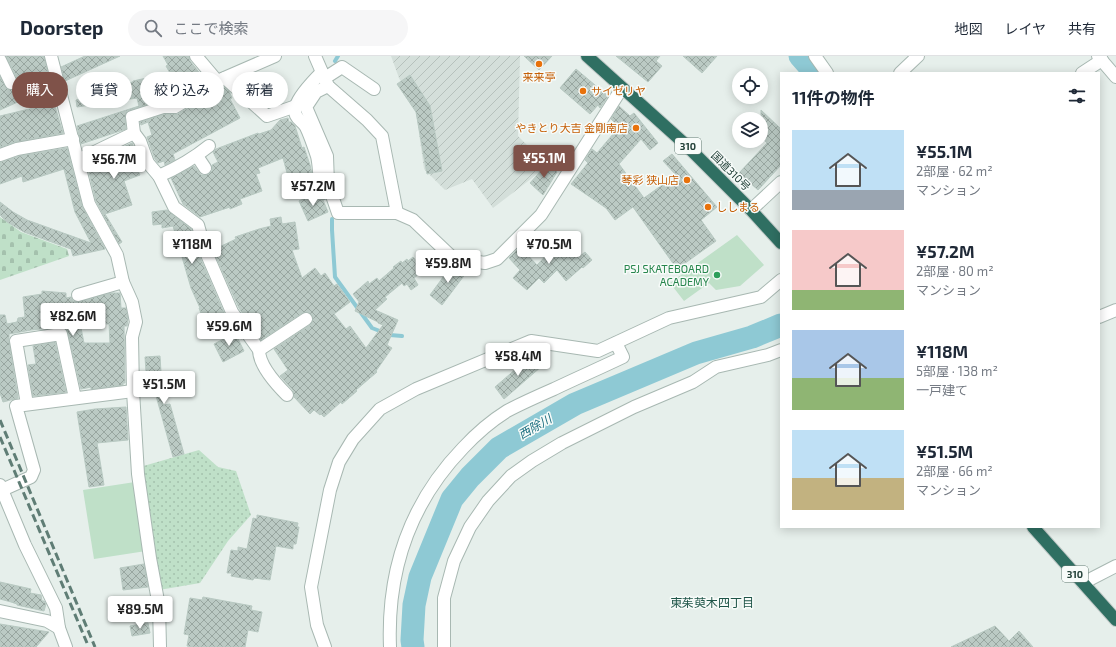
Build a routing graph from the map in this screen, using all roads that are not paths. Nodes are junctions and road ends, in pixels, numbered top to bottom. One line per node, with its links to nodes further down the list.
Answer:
1 (52, 56): 24 (street)
2 (196, 56): 10 (street)
3 (275, 56): 15 (street)
4 (315, 56): 16 (street)
5 (587, 56): 19 (highway, 国道310号 / 310)
6 (815, 56): 11 (street)
7 (918, 56): 12 (street)
8 (1100, 58): 13 (street); 14 (street)
9 (0, 60): 18 (street)
10 (213, 72)
11 (826, 72)
12 (901, 72)
13 (1083, 72)
14 (1116, 77)
15 (224, 79)
16 (325, 79): 20 (street); 21 (street); 33 (street); 34 (street)
17 (224, 82): 21 (street)
18 (11, 83)
19 (622, 88): 32 (highway, 国道310号 / 310); 34 (street)
20 (374, 89)
21 (296, 106): 33 (street)
22 (160, 108): 23 (street)
23 (134, 132): 28 (street); 30 (street)
24 (73, 139): 26 (street); 28 (street)
25 (209, 146): 27 (street)
26 (0, 155)
27 (197, 156): 29 (street); 30 (street)
28 (78, 160): 37 (street)
29 (205, 168)
30 (159, 176): 43 (street)
31 (780, 183): 32 (street)
32 (751, 210): 35 (highway, 国道310号 / 310)
33 (338, 213): 34 (street)
34 (397, 213)
35 (780, 243)
36 (780, 281): 42 (street)
37 (123, 282): 38 (street); 45 (street)
38 (78, 295)
39 (1116, 310): 40 (street)
40 (1100, 317)
41 (306, 319): 43 (street)
42 (616, 343): 59 (street); 60 (street)
43 (259, 350): 46 (street)
44 (780, 350): 61 (street)
45 (133, 391): 47 (street); 58 (street)
46 (287, 395)
47 (75, 398): 48 (street); 48 (street)
48 (27, 404): 49 (street)
49 (1, 487): 50 (street)
50 (5, 509): 56 (street)
51 (1034, 528): 53 (highway, 310)
52 (1116, 566): 53 (street)
53 (1083, 583): 55 (highway, 310)
54 (0, 611): 56 (street)
55 (1116, 620)
56 (59, 628): 57 (street)
57 (66, 647)
58 (160, 647)
59 (325, 647)
60 (390, 647)
61 (444, 647)

